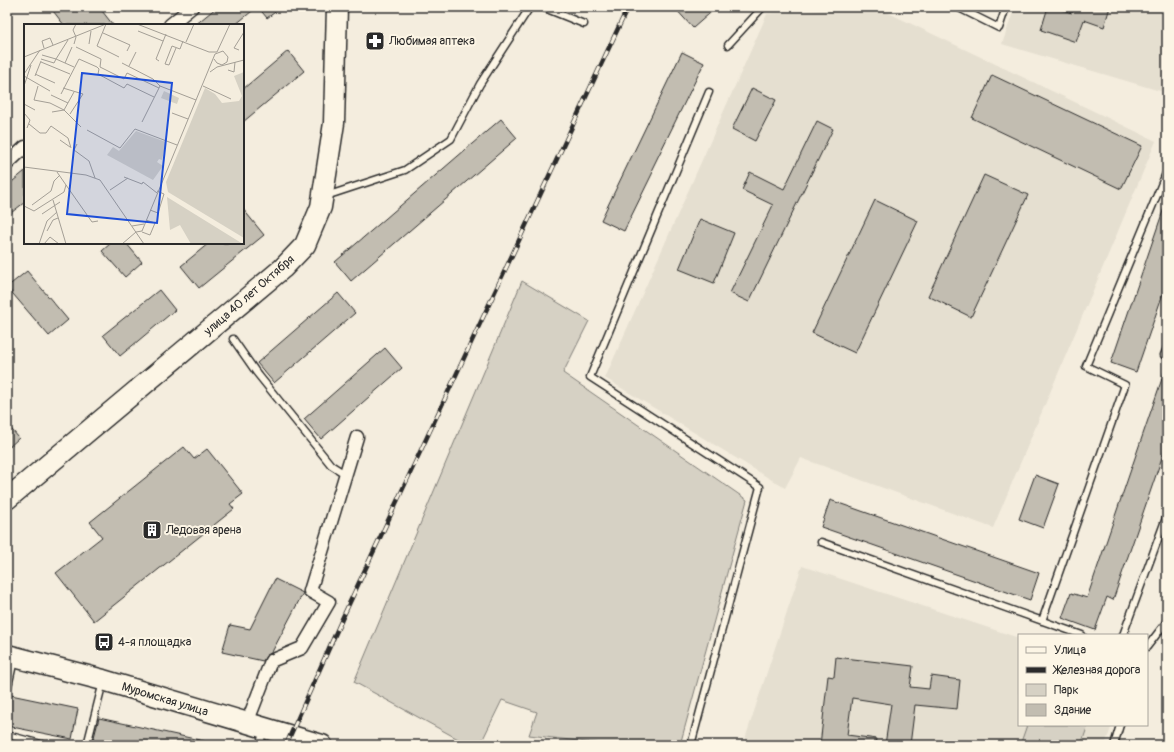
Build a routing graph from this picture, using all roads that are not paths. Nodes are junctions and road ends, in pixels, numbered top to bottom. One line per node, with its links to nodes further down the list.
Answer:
1 (192, 7): 8 (street)
2 (337, 7): 15 (main road, улица 40 лет Октября)
3 (530, 7): 15 (lane)
4 (542, 7): 9 (lane)
5 (763, 7): 10 (lane)
6 (957, 7): 7 (lane)
7 (1006, 7)
8 (171, 24)
9 (584, 24)
10 (728, 45)
11 (709, 92): 38 (lane)
12 (24, 148): 13 (street)
13 (7, 164)
14 (1167, 171): 24 (lane)
15 (322, 197): 21 (main road, улица 40 лет Октября)
16 (233, 339): 20 (lane)
17 (1167, 348): 18 (lane)
18 (1167, 356)
19 (357, 437): 20 (street)
20 (345, 474): 33 (street)
21 (7, 499)
22 (1167, 515): 27 (lane)
23 (821, 542): 24 (lane)
24 (1042, 621): 26 (lane)
25 (1167, 621): 28 (lane)
26 (1079, 634)
27 (1123, 634)
28 (1148, 646)
29 (11, 656): 30 (main road, Муромская улица); 31 (lane)
30 (103, 680): 33 (main road, Муромская улица); 36 (lane)
31 (7, 691)
32 (1120, 726): 39 (lane)
33 (257, 732): 37 (main road, Муромская улица)
34 (7, 735): 35 (lane)
35 (45, 745)
36 (87, 745)
37 (322, 745)
38 (691, 745)
39 (1114, 745)

